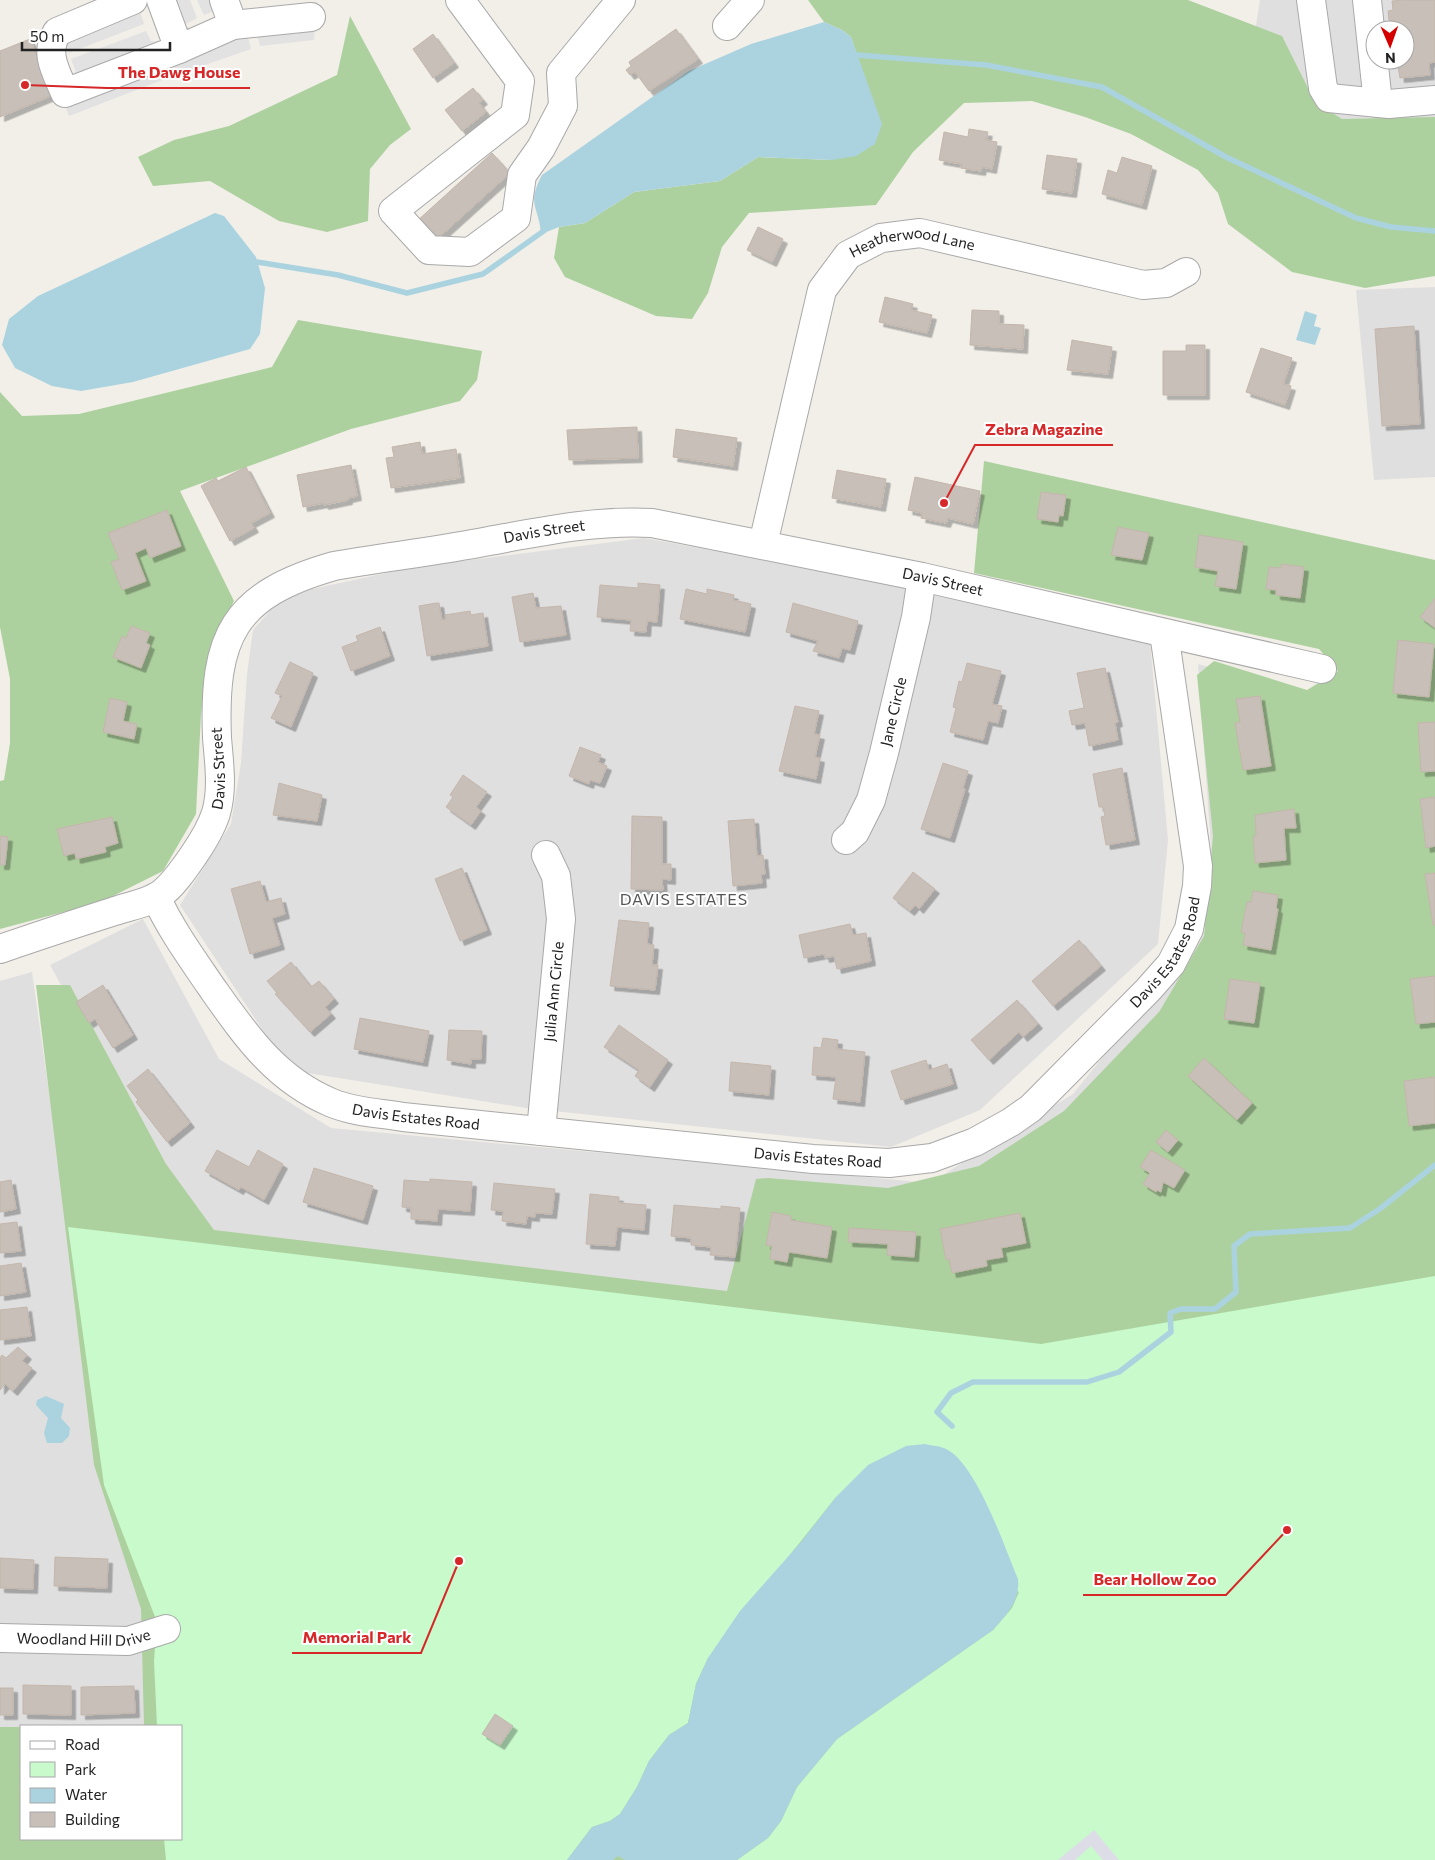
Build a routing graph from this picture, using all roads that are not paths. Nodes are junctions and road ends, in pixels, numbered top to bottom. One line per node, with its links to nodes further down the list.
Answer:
1 (133, 0): 12 (street)
2 (161, 0): 12 (street)
3 (224, 0): 10 (street)
4 (460, 0): 14 (street)
5 (621, 0): 13 (street)
6 (750, 0): 11 (street)
7 (1311, 0): 16 (street)
8 (1367, 0): 16 (street)
9 (311, 17): 10 (street)
10 (233, 25): 12 (street)
11 (727, 26)
12 (180, 49)
13 (561, 72): 14 (street); 14 (street)
14 (520, 80)
15 (1435, 100): 16 (street)
16 (1378, 103)
17 (1186, 272): 18 (street, Heatherwood Lane)
18 (764, 544): 19 (street, Davis Street); 24 (street, Davis Street)
19 (922, 577): 20 (street, Davis Street); 22 (street, Jane Circle)
20 (1164, 633): 21 (street, Davis Street); 26 (street, Davis Estates Road)
21 (1322, 669)
22 (846, 840)
23 (546, 855): 26 (street, Julia Ann Circle)
24 (156, 897): 25 (street, Davis Street); 26 (street, Davis Estates Road)
25 (0, 949)
26 (541, 1131)
27 (166, 1629): 28 (street, Woodland Hill Drive)
28 (0, 1638)

